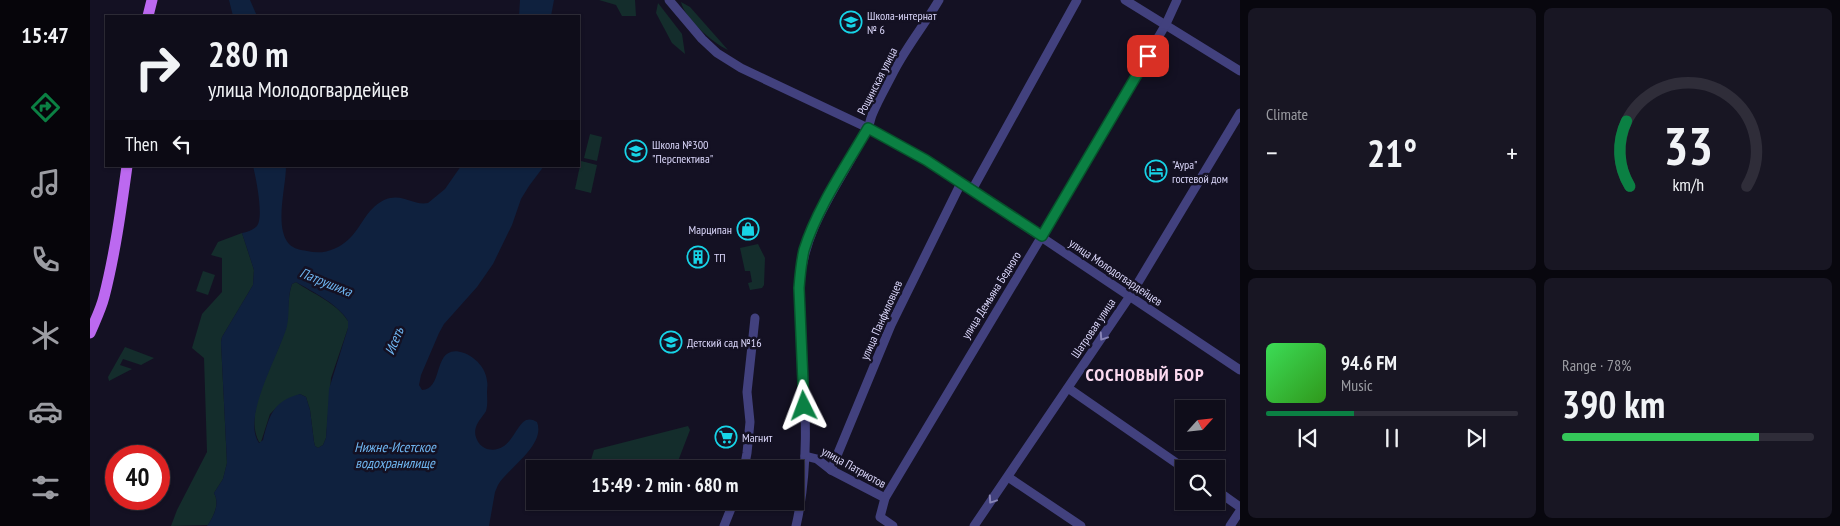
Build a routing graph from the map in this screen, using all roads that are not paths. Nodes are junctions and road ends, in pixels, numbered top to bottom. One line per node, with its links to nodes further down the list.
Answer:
1 (152, 0): 7 (main road)
2 (669, 0): 11 (street, улица Молодогвардейцев)
3 (939, 0): 11 (street, Рощинская улица)
4 (1077, 0): 14 (street)
5 (1125, 0): 8 (street)
6 (1177, 0): 8 (street, улица Демьяна Бедного)
7 (148, 15)
8 (1166, 24): 9 (street); 15 (street, улица Демьяна Бедного)
9 (1240, 71)
10 (1240, 113): 16 (street, Шатровая улица)
11 (868, 128): 13 (street, улица Молодогвардейцев); 21 (street, Рощинская улица)
12 (127, 167): 18 (main road)
13 (961, 183): 14 (street, улица Молодогвардейцев); 24 (street, улица Панфиловцев)
14 (972, 190): 15 (street, улица Молодогвардейцев)
15 (1042, 236): 16 (street, улица Молодогвардейцев); 27 (street, улица Демьяна Бедного)
16 (1130, 296): 19 (street, улица Молодогвардейцев); 20 (street, Шатровая улица, one-way to 20)
17 (755, 318): 22 (street)
18 (90, 333)
19 (1240, 370)
20 (1068, 388): 23 (street); 25 (street, Шатровая улица)
21 (805, 456): 24 (street, улица Патриотов); 32 (street, Рощинская улица)
22 (746, 460)
23 (1175, 462)
24 (832, 470): 27 (street, улица Патриотов)
25 (1008, 477): 34 (street, Шатровая улица, one-way to 34); 35 (street)
26 (1225, 496): 28 (street)
27 (885, 498): 33 (street, улица Патриотов)
28 (1240, 507)
29 (730, 510): 31 (street)
30 (1240, 511): 36 (street)
31 (724, 526)
32 (796, 526)
33 (893, 526)
34 (974, 526)
35 (1081, 526)
36 (1230, 526)

